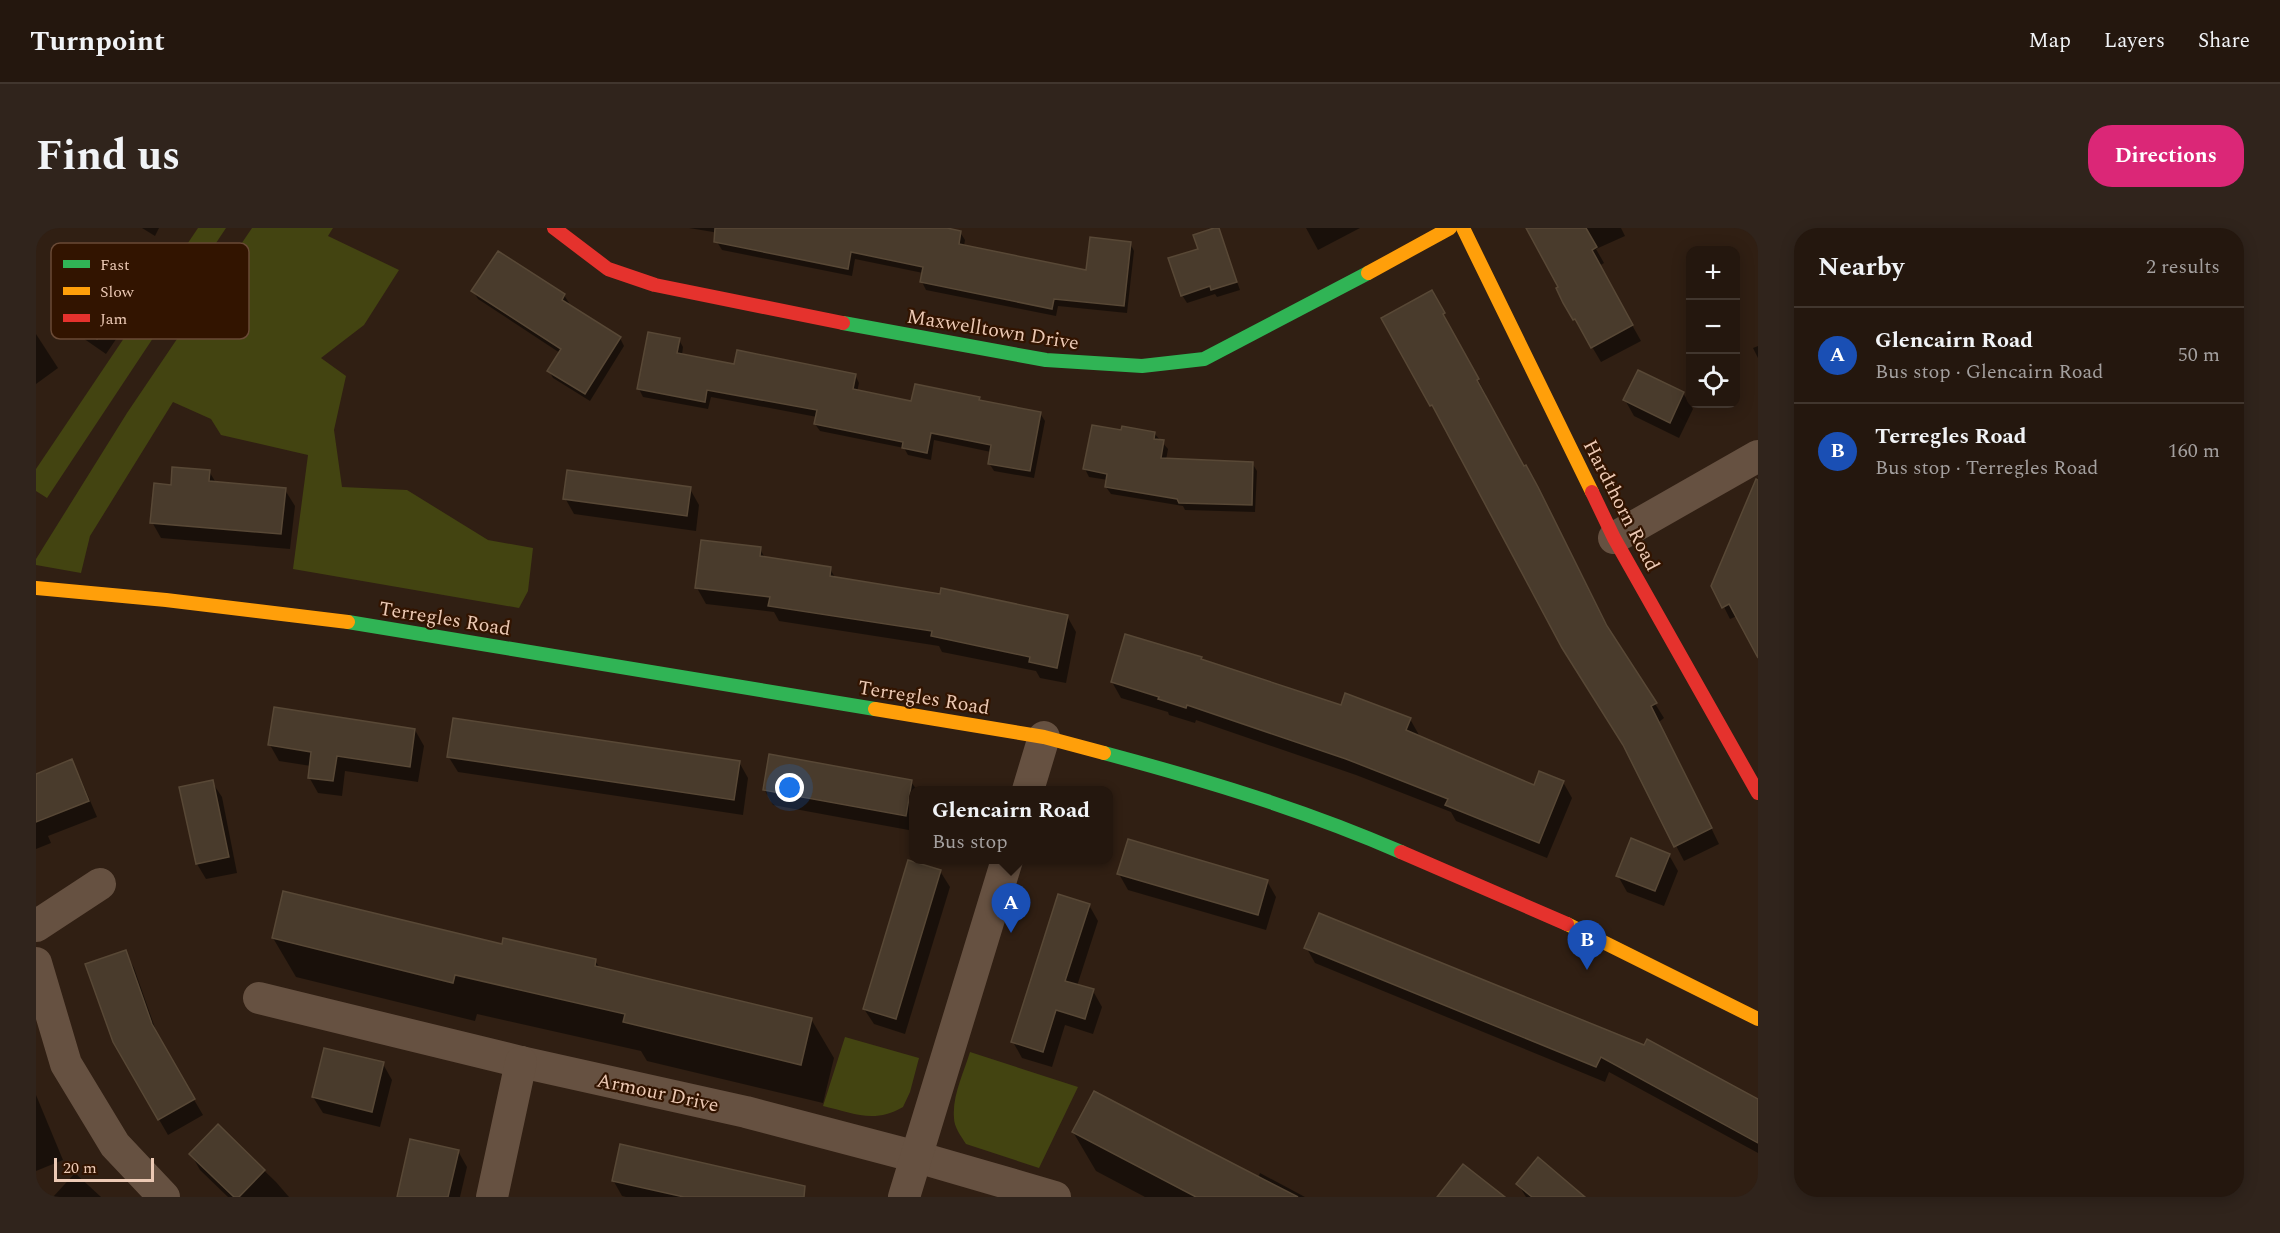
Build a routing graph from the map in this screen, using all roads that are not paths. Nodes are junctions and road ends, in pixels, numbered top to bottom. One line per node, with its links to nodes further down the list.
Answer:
1 (554, 228): 2 (street, Maxwelltown Drive)
2 (1450, 228)
3 (1463, 228): 5 (street, Hardthorn Road)
4 (1758, 456): 5 (street)
5 (1614, 538): 9 (street, Hardthorn Road)
6 (36, 588): 7 (street, Terregles Road)
7 (1044, 737): 8 (street); 15 (street, Terregles Road)
8 (1029, 786)
9 (1758, 793)
10 (1006, 864): 17 (street)
11 (100, 884): 12 (street)
12 (36, 926)
13 (36, 963): 18 (street)
14 (259, 998): 16 (street, Armour Drive)
15 (1758, 1019)
16 (521, 1062): 17 (street, Armour Drive); 19 (street)
17 (917, 1156): 20 (street); 21 (street, Armour Drive)
18 (164, 1197)
19 (492, 1197)
20 (903, 1197)
21 (1054, 1197)

